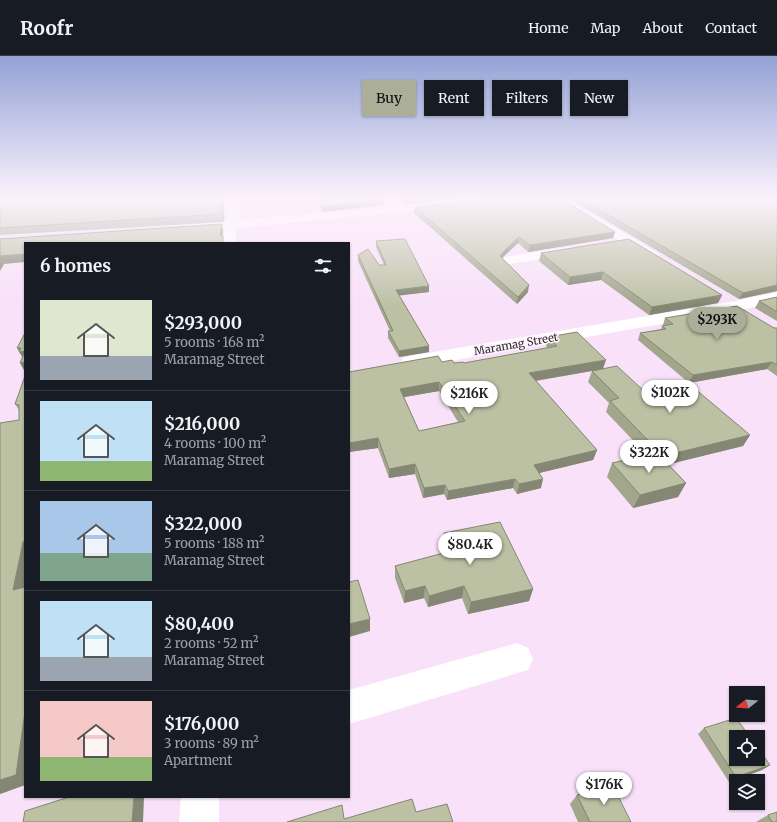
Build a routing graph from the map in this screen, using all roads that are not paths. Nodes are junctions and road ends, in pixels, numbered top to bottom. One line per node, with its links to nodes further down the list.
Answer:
1 (618, 235): 2 (street)
2 (628, 241): 3 (street); 6 (street)
3 (612, 244)
4 (580, 249): 5 (street)
5 (510, 260)
6 (662, 262)
7 (715, 294): 9 (street)
8 (777, 297): 9 (street, Maramag Street)
9 (742, 310): 10 (street, Maramag Street)
10 (395, 365)
11 (517, 659): 12 (street)
12 (350, 707)
13 (200, 798): 14 (street)
14 (199, 822)

